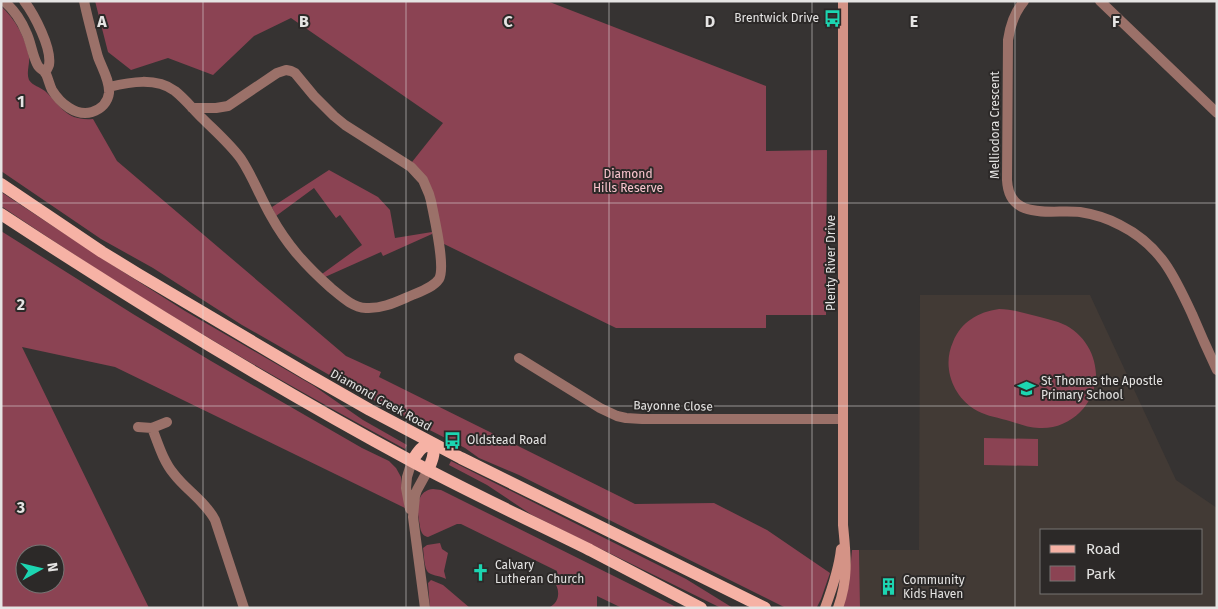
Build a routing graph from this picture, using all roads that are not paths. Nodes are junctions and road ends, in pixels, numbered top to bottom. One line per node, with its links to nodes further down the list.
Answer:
1 (4, 1): 7 (street)
2 (24, 1): 7 (street)
3 (84, 1): 8 (street)
4 (843, 1): 15 (street, Plenty River Drive)
5 (1024, 1): 14 (street, Melliodora Crescent)
6 (1100, 1): 10 (street)
7 (45, 73): 8 (street)
8 (109, 87): 9 (street)
9 (192, 108): 9 (street)
10 (1217, 113)
11 (1, 184): 19 (main road, Diamond Creek Road)
12 (1, 214): 20 (main road)
13 (519, 358): 15 (street, Bayonne Close)
14 (1217, 370)
15 (843, 418): 23 (street, Plenty River Drive)
16 (167, 422): 18 (street)
17 (138, 428): 18 (street)
18 (152, 428): 24 (street)
19 (433, 444): 20 (main road); 21 (main road); 27 (main road, Diamond Creek Road)
20 (412, 461): 21 (main road); 22 (street)
21 (428, 470): 22 (street); 26 (main road)
22 (413, 517): 25 (street)
23 (843, 525): 28 (street, Plenty River Drive); 29 (street, Plenty River Drive)
24 (244, 608)
25 (425, 608)
26 (701, 608)
27 (765, 608)
28 (825, 608)
29 (838, 608)

